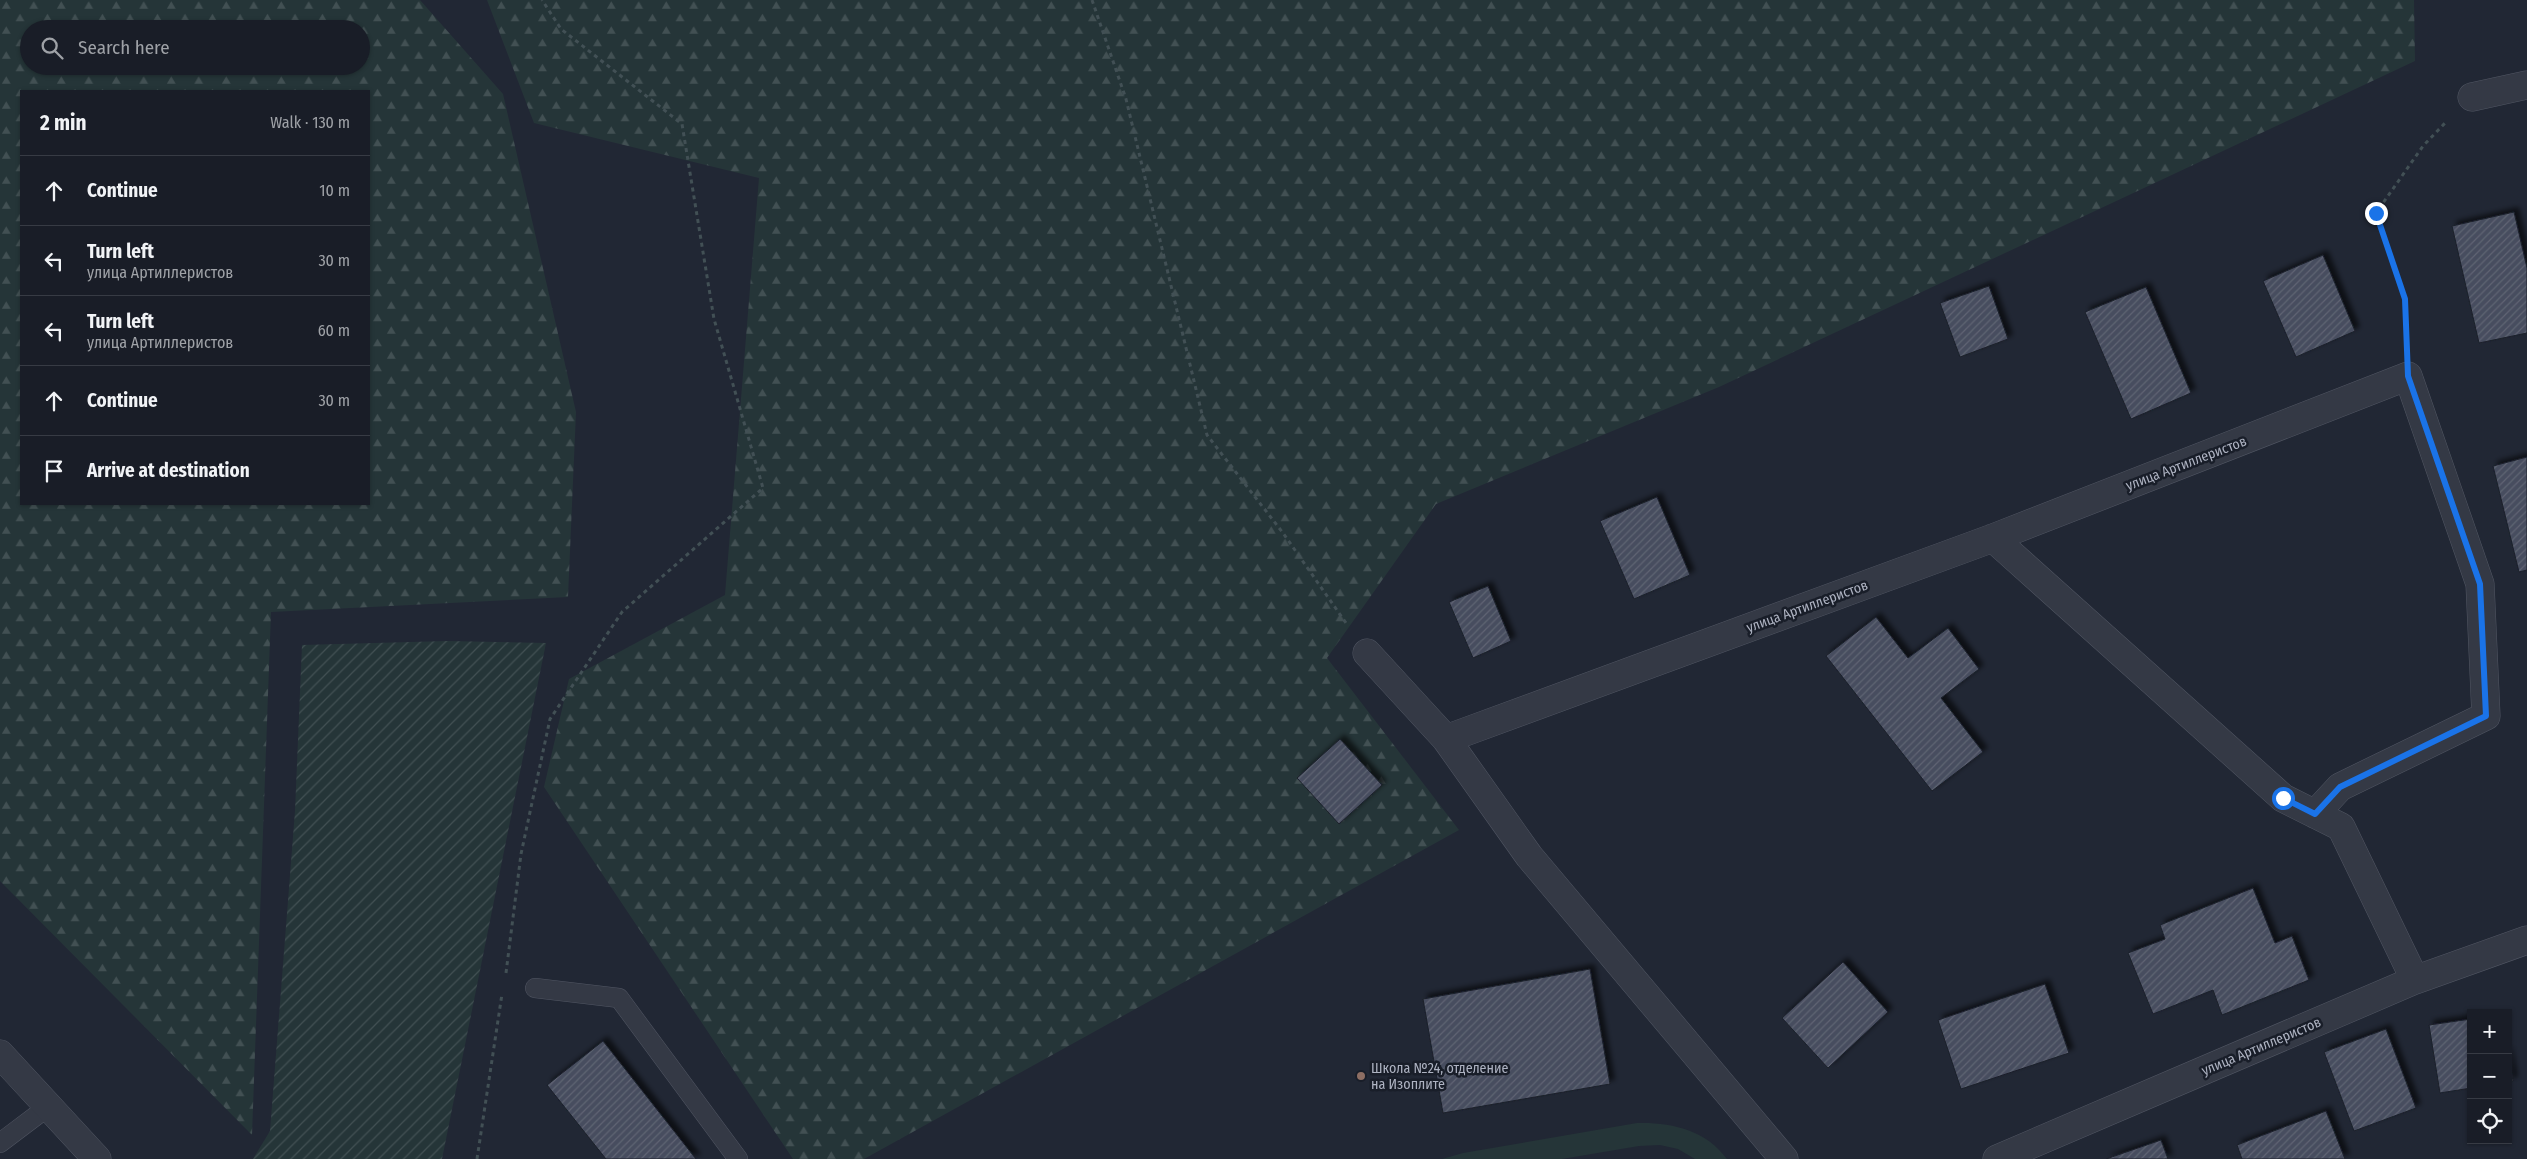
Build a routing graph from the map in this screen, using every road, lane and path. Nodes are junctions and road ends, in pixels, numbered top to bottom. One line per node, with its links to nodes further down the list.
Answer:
1 (542, 0): 12 (path)
2 (1092, 0): 7 (path)
3 (2527, 85): 4 (street)
4 (2472, 97): 5 (path)
5 (2408, 376): 6 (street, улица Артиллеристов); 9 (street)
6 (1993, 538): 8 (street, улица Артиллеристов); 9 (street)
7 (1367, 652): 8 (street)
8 (1446, 738): 21 (street)
9 (2315, 814): 11 (street)
10 (2527, 940): 11 (street, улица Артиллеристов)
11 (2416, 980): 22 (street, улица Артиллеристов)
12 (504, 982)
13 (535, 988): 20 (lane)
14 (503, 990): 19 (path)
15 (0, 1054): 16 (street)
16 (48, 1106): 17 (lane); 18 (street)
17 (0, 1143)
18 (97, 1159)
19 (477, 1159)
20 (738, 1159)
21 (1784, 1159)
22 (1997, 1159)

